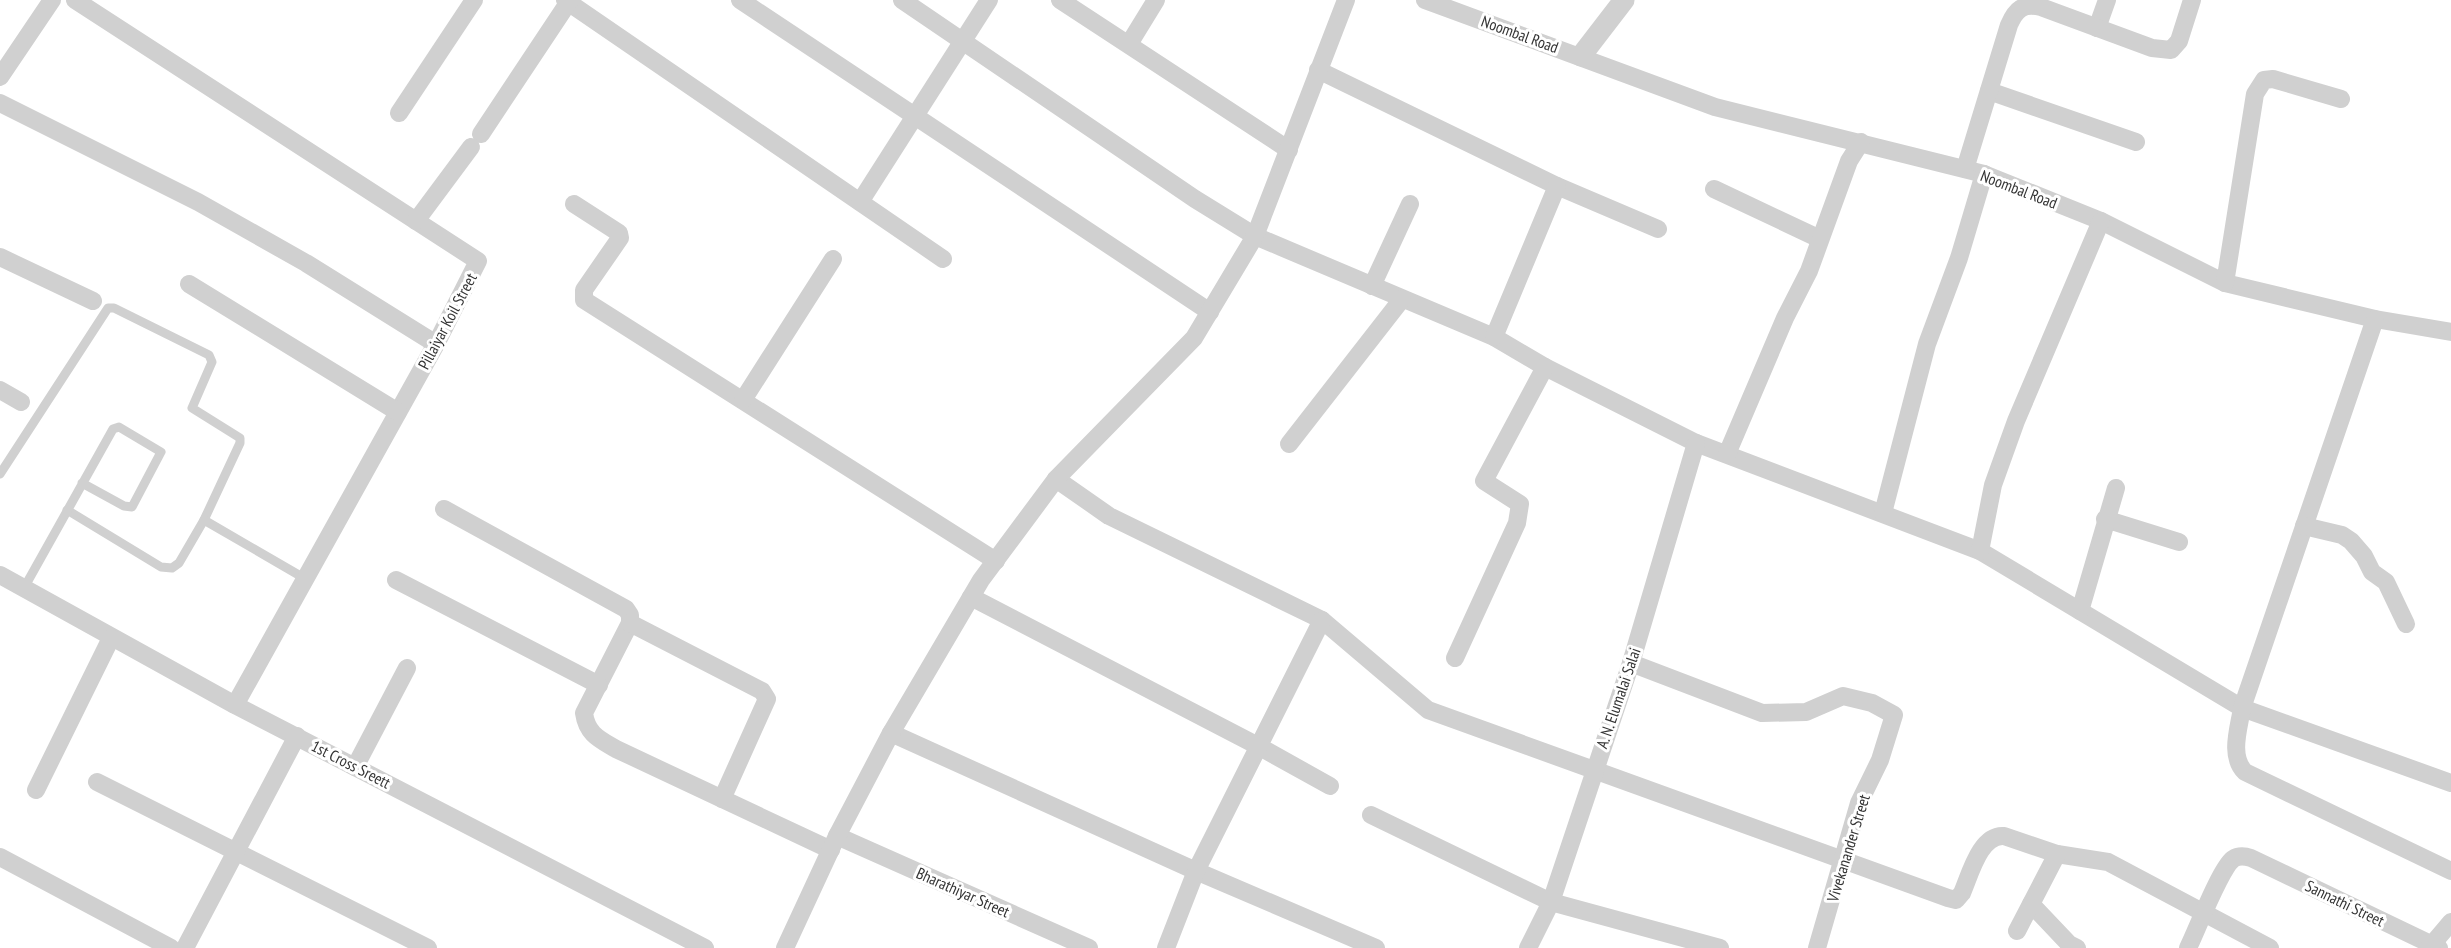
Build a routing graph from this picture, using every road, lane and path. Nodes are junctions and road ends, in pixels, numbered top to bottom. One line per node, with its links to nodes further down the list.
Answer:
1 (52, 0): 21 (street)
2 (75, 0): 37 (street, Pillaiyar Koil Street)
3 (474, 0): 25 (street)
4 (740, 0): 26 (street)
5 (902, 0): 17 (street)
6 (989, 0): 17 (street)
7 (1060, 0): 18 (street)
8 (1156, 0): 18 (street)
9 (1346, 0): 20 (street)
10 (1425, 0): 15 (street, Noombal Road)
11 (1624, 0): 19 (street, Noombal Road)
12 (2106, 0): 16 (street)
13 (2192, 0): 16 (street)
14 (568, 1): 34 (street); 37 (street)
15 (1471, 7): 19 (street, Noombal Road)
16 (2097, 28): 22 (street)
17 (964, 42): 26 (street); 40 (street)
18 (1129, 44): 29 (street)
19 (1581, 56): 27 (street, Noombal Road)
20 (1318, 70): 29 (street); 32 (street)
21 (0, 77)
22 (1989, 92): 28 (street); 30 (street)
23 (2341, 99): 45 (street)
24 (0, 103): 54 (street)
25 (399, 113)
26 (915, 116): 34 (street); 50 (street)
27 (1861, 142): 30 (street, Noombal Road); 41 (street)
28 (2136, 142)
29 (1289, 150): 40 (street)
30 (1965, 169): 31 (street, Noombal Road)
31 (1984, 174): 38 (street, Noombal Road); 69 (street)
32 (1557, 186): 39 (street); 53 (street)
33 (1714, 189): 41 (street)
34 (860, 202): 44 (street)
35 (574, 204): 57 (street)
36 (1410, 204): 47 (street)
37 (416, 221): 54 (street, Pillaiyar Koil Street)
38 (2101, 221): 45 (street, Noombal Road); 74 (street)
39 (1658, 229)
40 (1255, 236): 47 (street); 50 (street)
41 (1820, 239): 62 (street)
42 (0, 257): 49 (street)
43 (833, 259): 57 (street)
44 (943, 259)
45 (2225, 283): 51 (street, Noombal Road)
46 (189, 284): 59 (street)
47 (1372, 286): 48 (street)
48 (1402, 298): 53 (street); 61 (street)
49 (93, 302)
50 (1210, 312): 64 (street)
51 (2375, 320): 52 (street, Noombal Road); 72 (street)
52 (2451, 332)
53 (1494, 337): 55 (street)
54 (436, 344): 59 (street, Pillaiyar Koil Street)
55 (1545, 367): 60 (street); 86 (street)
56 (0, 390): 58 (street)
57 (743, 400): 75 (street)
58 (21, 402)
59 (398, 412): 77 (street, Pillaiyar Koil Street)
60 (1696, 443): 62 (street); 87 (street, A. N. Elumalai Salai)
61 (1289, 444)
62 (1727, 454): 69 (street)
63 (0, 474): 71 (lane)
64 (1056, 479): 75 (street); 82 (street)
65 (82, 483): 65 (lane); 68 (lane)
66 (2116, 488): 70 (street)
67 (444, 509): 83 (street)
68 (67, 510): 71 (lane); 79 (lane)
69 (1883, 513): 74 (street)
70 (2105, 519): 73 (street); 81 (street)
71 (204, 520): 77 (lane)
72 (2304, 526): 84 (street); 91 (street)
73 (2179, 542)
74 (1980, 550): 81 (street)
75 (996, 561): 80 (street)
76 (0, 575): 79 (street, 1st Cross Sreett)
77 (304, 578): 90 (street, Pillaiyar Koil Street)
78 (396, 580): 89 (street)
79 (24, 588): 85 (street, 1st Cross Sreett)
80 (971, 597): 92 (street); 94 (street)
81 (2080, 610): 91 (street)
82 (1322, 620): 94 (street); 96 (street)
83 (630, 623): 89 (street, Bharathiyar Street); 101 (street)
84 (2406, 624)
85 (111, 638): 90 (street, 1st Cross Sreett); 100 (street)
86 (1455, 658)
87 (1630, 663): 96 (street, A. N. Elumalai Salai); 107 (street, Vivekanander Street)
88 (407, 668): 95 (street)
89 (598, 684): 101 (street, Bharathiyar Street)
90 (235, 705): 93 (street, 1st Cross Sreett)
91 (2242, 708): 98 (street); 109 (street)
92 (891, 733): 103 (street); 108 (street)
93 (297, 736): 95 (street, 1st Cross Sreett); 104 (street)
94 (1258, 746): 99 (street); 108 (street)
95 (355, 767): 119 (street, 1st Cross Sreett)
96 (1594, 768): 107 (street); 110 (street, A. N. Elumalai Salai)
97 (97, 782): 104 (street)
98 (2451, 783)
99 (1330, 786)
100 (36, 790)
101 (722, 799): 103 (street, Bharathiyar Street)
102 (1371, 815): 110 (street)
103 (834, 843): 120 (street); 121 (street, Bharathiyar Street)
104 (237, 852): 117 (street); 118 (street)
105 (2057, 854): 107 (street); 111 (street); 112 (street)
106 (0, 857): 116 (street)
107 (1844, 861): 126 (street, Vivekanander Street)
108 (1196, 871): 122 (street); 123 (street)
109 (2451, 871)
110 (1551, 902): 124 (street, A. N. Elumalai Salai); 125 (street)
111 (2031, 904): 114 (street); 127 (street)
112 (2206, 912): 115 (street, Sannathi Street); 128 (street); 129 (street)
113 (2451, 922): 115 (street)
114 (2017, 930)
115 (2433, 947)
116 (171, 948)
117 (185, 948)
118 (428, 948)
119 (705, 948)
120 (785, 948)
121 (1089, 948)
122 (1166, 948)
123 (1376, 948)
124 (1528, 948)
125 (1720, 948)
126 (1817, 948)
127 (2077, 948)
128 (2188, 948)
129 (2270, 948)

